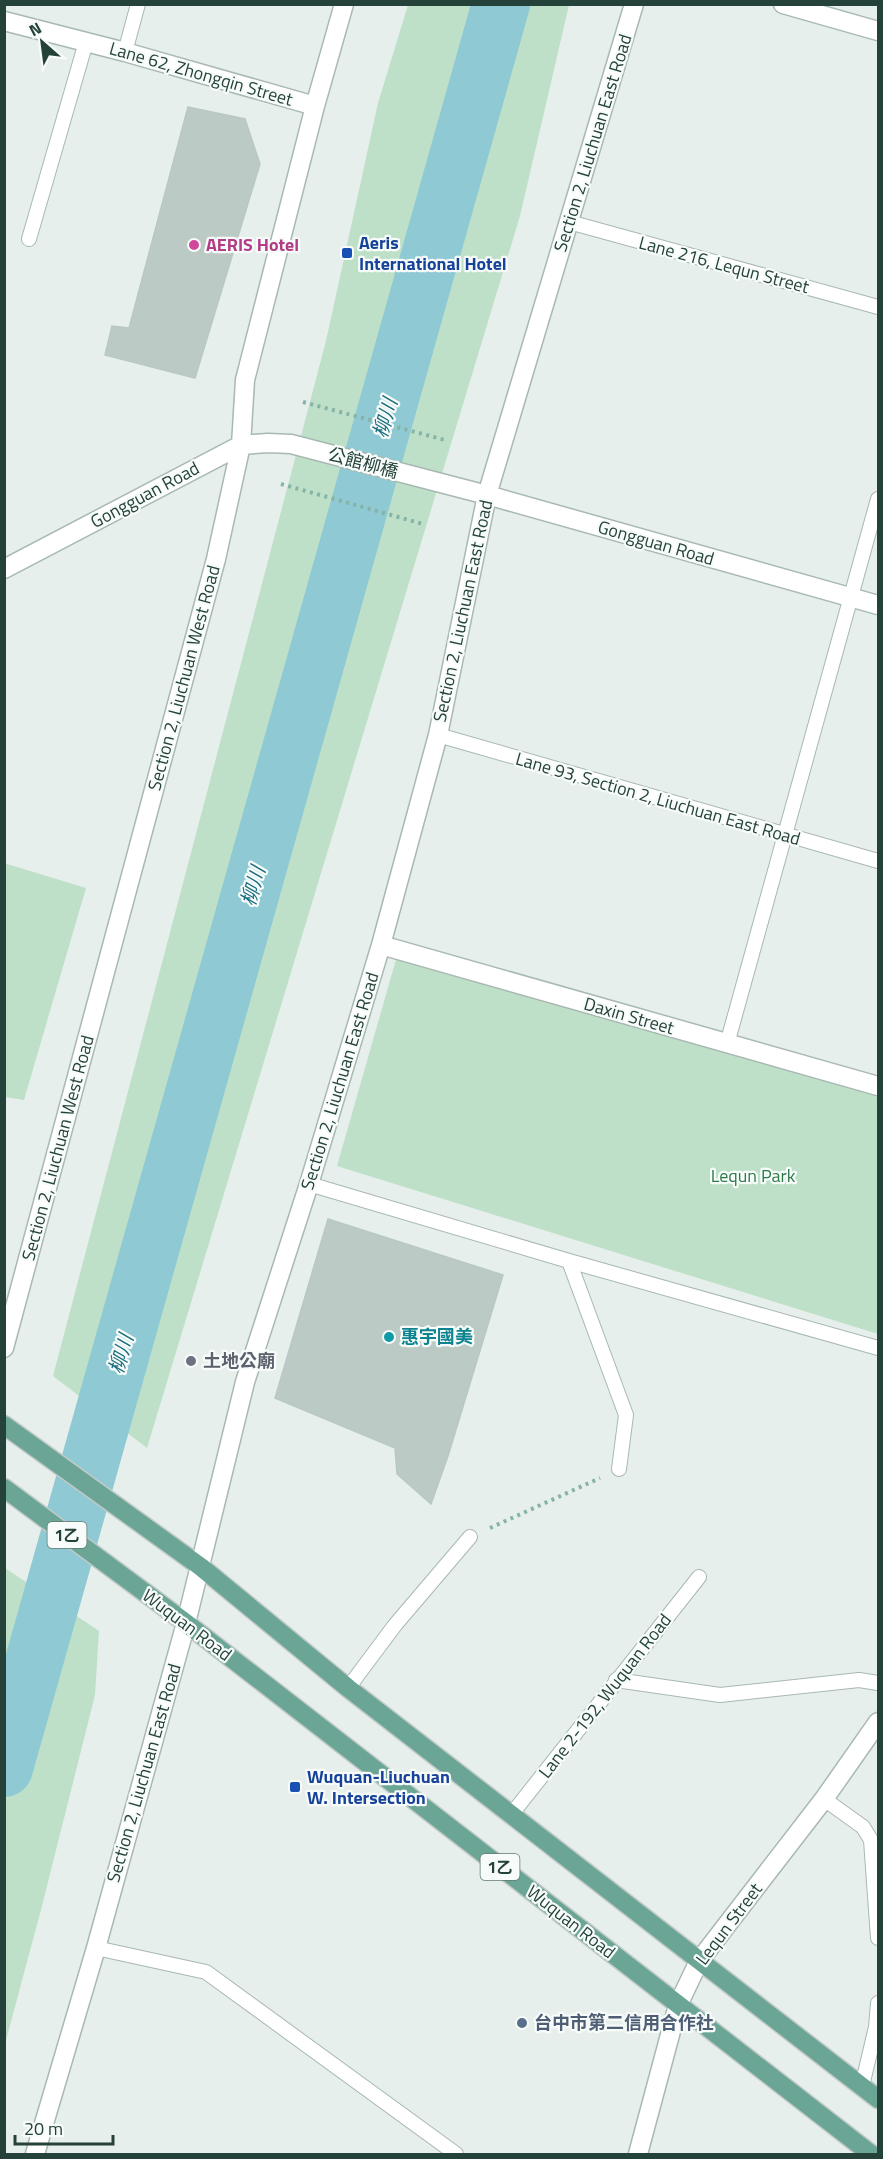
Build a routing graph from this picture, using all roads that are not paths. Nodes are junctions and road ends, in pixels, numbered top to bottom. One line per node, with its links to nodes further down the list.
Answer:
1 (138, 4): 8 (lane)
2 (344, 4): 9 (street, Section 2, Liuchuan West Road)
3 (634, 4): 10 (street, Section 2, Liuchuan East Road)
4 (783, 4): 6 (street)
5 (4, 21): 7 (street, Lane 62, Zhongqin Street)
6 (879, 31)
7 (86, 42): 8 (street, Lane 62, Zhongqin Street); 11 (lane, Lane 62, Zhongqin Street)
8 (125, 52): 9 (street, Lane 62, Zhongqin Street)
9 (315, 106): 14 (street, Section 2, Liuchuan West Road)
10 (569, 222): 12 (lane, Lane 216, Lequn Street); 16 (street, Section 2, Liuchuan East Road)
11 (29, 239)
12 (879, 308)
13 (291, 444): 14 (street, Gongguan Road); 15 (street, 公館柳橋)
14 (241, 445): 18 (street, Gongguan Road); 29 (street, Section 2, Liuchuan West Road)
15 (434, 482): 16 (street, Gongguan Road)
16 (487, 495): 19 (street, Gongguan Road); 21 (street, Section 2, Liuchuan East Road)
17 (879, 499): 19 (lane)
18 (4, 568)
19 (851, 598): 20 (street, Gongguan Road); 22 (lane)
20 (879, 606)
21 (438, 735): 22 (lane, Lane 93, Section 2, Liuchuan East Road); 24 (street, Section 2, Liuchuan East Road)
22 (785, 836): 23 (lane, Lane 93, Section 2, Liuchuan East Road); 25 (lane)
23 (879, 861)
24 (381, 945): 25 (street, Daxin Street); 27 (street, Section 2, Liuchuan East Road)
25 (727, 1044): 26 (street, Daxin Street)
26 (879, 1086)
27 (309, 1184): 28 (lane); 35 (street, Section 2, Liuchuan East Road)
28 (569, 1262): 30 (lane); 32 (lane)
29 (4, 1348)
30 (879, 1348)
31 (4, 1425): 35 (main road, 1乙)
32 (619, 1469)
33 (5, 1489): 37 (main road, Wuquan Road / 1乙)
34 (470, 1537): 40 (lane)
35 (201, 1567): 37 (street, Section 2, Liuchuan East Road); 40 (main road, 1乙)
36 (699, 1577): 38 (lane, Lane 2-192, Wuquan Road)
37 (186, 1623): 45 (street, Section 2, Liuchuan East Road); 48 (main road, Wuquan Road / 1乙)
38 (616, 1680): 39 (lane); 43 (lane, Lane 2-192, Wuquan Road)
39 (879, 1683)
40 (348, 1688): 43 (main road, 1乙)
41 (879, 1722): 42 (street, Lequn Street)
42 (824, 1799): 44 (lane); 46 (street, Lequn Street)
43 (511, 1815): 46 (main road, 1乙)
44 (879, 1938)
45 (96, 1948): 51 (street, Section 2, Liuchuan East Road); 52 (lane)
46 (699, 1962): 48 (street, Lequn Street); 49 (main road, 1乙)
47 (879, 2003): 49 (lane)
48 (678, 2005): 53 (street, Lequn Street); 54 (main road, Wuquan Road / 1乙)
49 (862, 2086): 50 (main road, 1乙)
50 (879, 2099)
51 (35, 2154)
52 (456, 2154)
53 (638, 2154)
54 (871, 2154)

